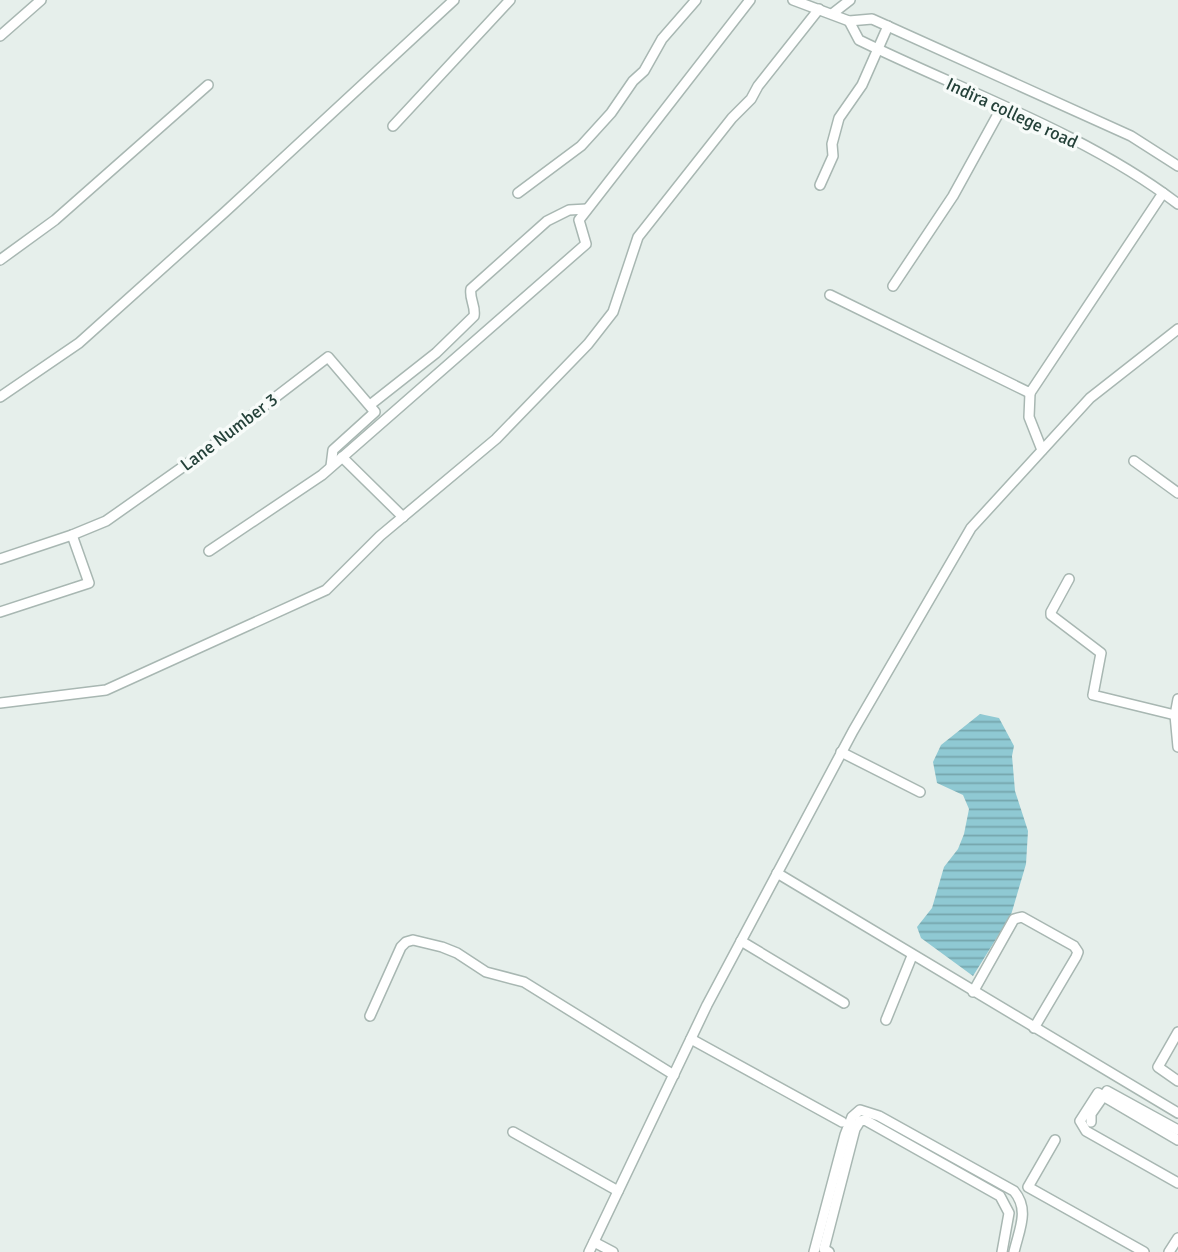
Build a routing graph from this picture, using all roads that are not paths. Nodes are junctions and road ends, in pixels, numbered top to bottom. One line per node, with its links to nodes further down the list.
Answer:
1 (41, 0): 12 (street)
2 (454, 0): 28 (street)
3 (510, 0): 16 (street)
4 (696, 0): 19 (street)
5 (751, 0): 22 (street)
6 (793, 0): 8 (street, Indira college road)
7 (850, 0): 9 (street)
8 (819, 9): 9 (street, Indira college road); 35 (street)
9 (832, 14): 10 (street, Indira college road)
10 (849, 21): 11 (street, Indira college road); 13 (street, Indira college road)
11 (888, 26): 13 (street); 17 (street, Indira college road)
12 (0, 36)
13 (878, 50): 15 (street, Indira college road); 18 (street)
14 (208, 85): 23 (street)
15 (1002, 107): 20 (street, Indira college road); 24 (street)
16 (393, 126)
17 (1178, 166)
18 (820, 185)
19 (518, 193)
20 (1163, 193): 21 (street, Indira college road); 27 (street)
21 (1178, 204)
22 (587, 209): 29 (street); 31 (street)
23 (0, 260)
24 (893, 286)
25 (830, 295): 27 (street)
26 (1178, 329): 30 (street)
27 (1030, 393): 30 (street)
28 (0, 397)
29 (370, 405): 33 (street); 36 (street, Lane Number 3)
30 (1042, 450): 45 (street)
31 (342, 457): 33 (street); 35 (street)
32 (1134, 461): 34 (street)
33 (331, 466): 37 (street)
34 (1178, 493)
35 (403, 517): 42 (street)
36 (72, 535): 38 (street); 40 (street)
37 (209, 551)
38 (0, 559)
39 (1069, 579): 43 (street)
40 (0, 612)
41 (1178, 699): 43 (street)
42 (0, 704)
43 (1175, 715): 44 (street)
44 (1178, 747)
45 (841, 752): 46 (street); 47 (street)
46 (920, 792)
47 (777, 873): 48 (street); 49 (street)
48 (741, 941): 51 (street); 56 (street)
49 (912, 956): 50 (street); 53 (street)
50 (973, 992): 54 (street); 54 (street)
51 (844, 1003)
52 (370, 1016): 57 (street)
53 (886, 1020)
54 (1034, 1028): 60 (street)
55 (1178, 1032): 58 (street)
56 (691, 1039): 57 (street); 61 (street)
57 (674, 1075): 68 (street)
58 (1178, 1081)
59 (1103, 1096): 62 (street); 63 (street); 66 (street); 67 (street)
60 (1178, 1113)
61 (842, 1122)
62 (1091, 1122)
63 (1178, 1130)
64 (513, 1132): 68 (street)
65 (1055, 1140): 77 (street)
66 (1178, 1140)
67 (1178, 1184)
68 (618, 1191): 70 (street)
69 (1178, 1238): 78 (street)
70 (594, 1242): 71 (street); 72 (street)
71 (589, 1252)
72 (613, 1252)
73 (814, 1252): 76 (street)
74 (829, 1252): 75 (street)
75 (1002, 1252)
76 (1014, 1252)
77 (1144, 1252)
78 (1169, 1252)

